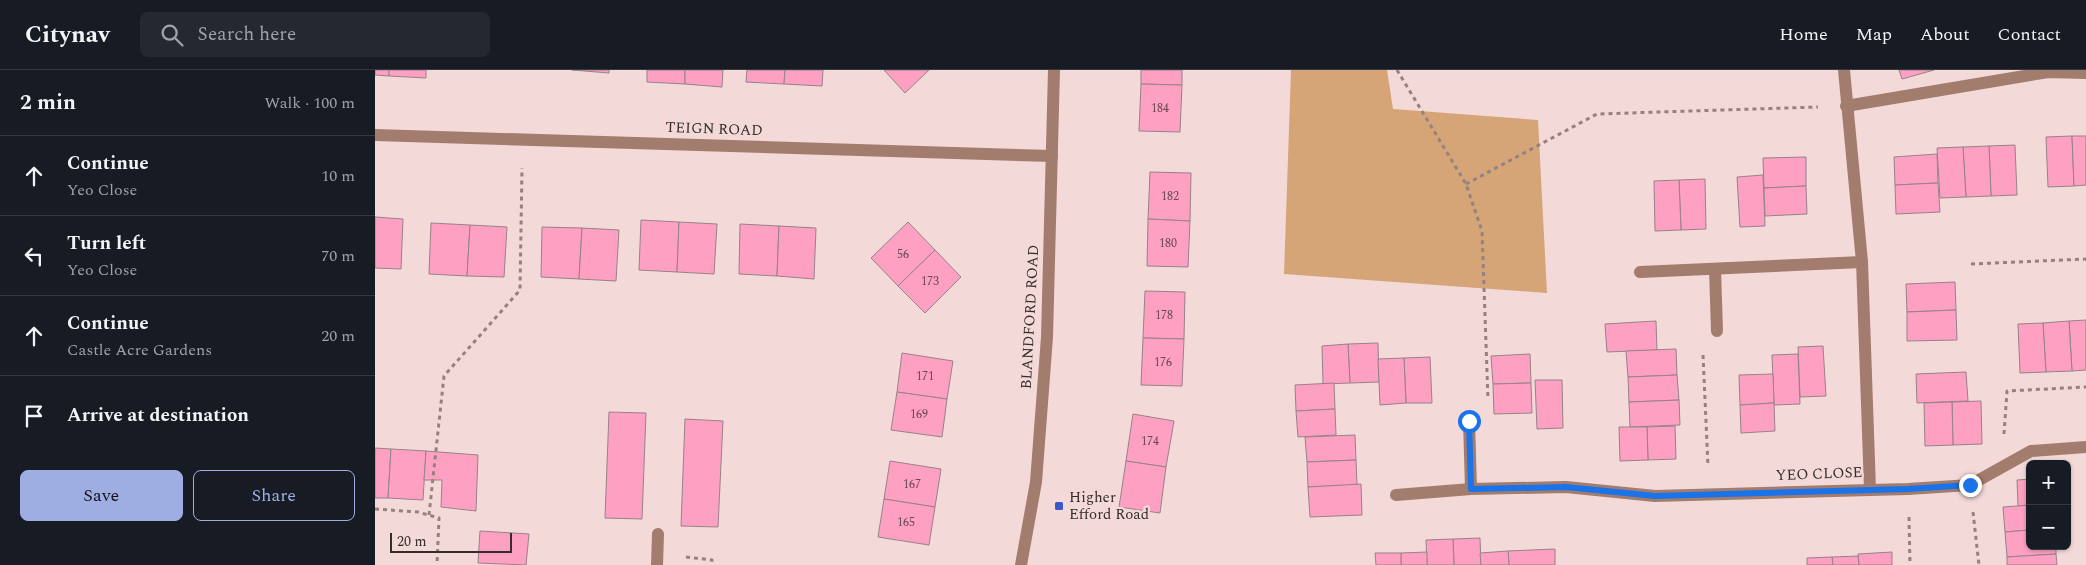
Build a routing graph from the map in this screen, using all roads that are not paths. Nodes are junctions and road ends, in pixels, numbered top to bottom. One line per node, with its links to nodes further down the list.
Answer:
1 (1055, 70): 7 (street, BLANDFORD ROAD)
2 (1844, 70): 5 (street, YEO CLOSE)
3 (2048, 71): 4 (street); 5 (street)
4 (2086, 73)
5 (1846, 106): 8 (street, YEO CLOSE)
6 (375, 136): 7 (street, TEIGN ROAD)
7 (1052, 156): 19 (street, BLANDFORD ROAD)
8 (1862, 262): 9 (street); 15 (street, YEO CLOSE)
9 (1715, 269): 10 (street); 11 (street)
10 (1640, 272)
11 (1717, 331)
12 (1469, 421): 14 (street)
13 (2086, 447): 15 (street)
14 (1471, 489): 15 (street, YEO CLOSE); 16 (street, YEO CLOSE)
15 (1870, 489)
16 (1396, 495)
17 (658, 534): 18 (street)
18 (657, 565)
19 (1021, 565)

